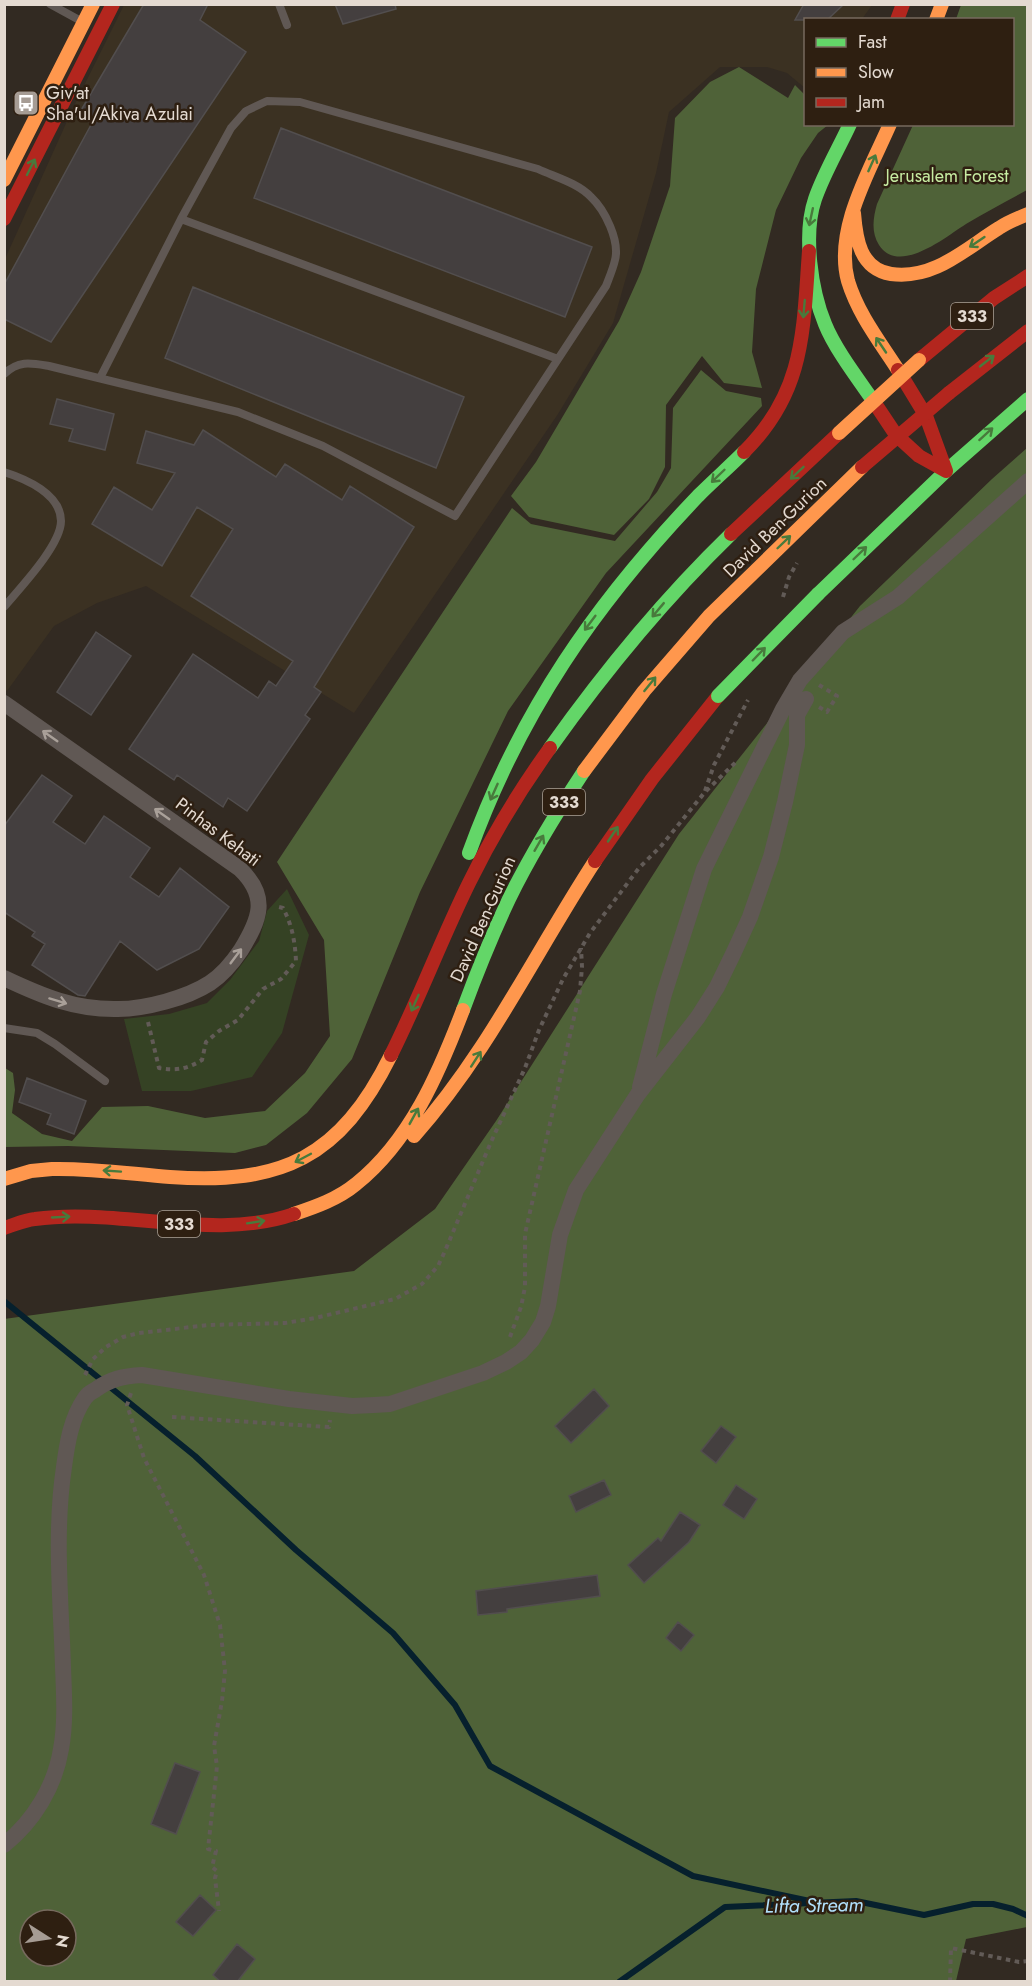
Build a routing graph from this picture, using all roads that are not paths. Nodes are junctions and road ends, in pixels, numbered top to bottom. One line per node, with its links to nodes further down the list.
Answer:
1 (50, 4): 5 (lane)
2 (93, 4): 5 (main road)
3 (113, 4): 12 (main road, one-way to 3)
4 (279, 4): 6 (lane)
5 (84, 22): 9 (main road)
6 (286, 25)
7 (849, 126): 14 (main road, one-way to 14)
8 (889, 126): 10 (main road, one-way to 8)
9 (4, 180)
10 (854, 213): 11 (main road, one-way to 10); 21 (main road, one-way to 10)
11 (1028, 214)
12 (4, 219)
13 (181, 219): 17 (lane); 17 (lane); 19 (lane)
14 (809, 251): 21 (main road); 27 (main road, one-way to 27)
15 (1028, 276): 27 (main road, David Ben-Gurion / 333, one-way to 27, bridge)
16 (1028, 331): 33 (main road, David Ben-Gurion / 333, one-way to 16, bridge)
17 (558, 359): 19 (lane)
18 (4, 374): 19 (lane)
19 (100, 378)
20 (1028, 399): 21 (main road, one-way to 20)
21 (946, 471): 33 (main road, one-way to 21, bridge)
22 (4, 472): 24 (lane)
23 (1028, 481): 31 (street)
24 (4, 607)
25 (806, 699): 31 (street)
26 (4, 704): 28 (street, Pinhas Kehati, one-way to 26)
27 (438, 950): 32 (main road, David Ben-Gurion / 333, one-way to 32)
28 (4, 978)
29 (4, 1028): 30 (lane)
30 (105, 1081)
31 (638, 1094): 35 (street)
32 (4, 1179)
33 (349, 1191): 34 (main road, David Ben-Gurion / 333, one-way to 33)
34 (4, 1228)
35 (4, 1845)

